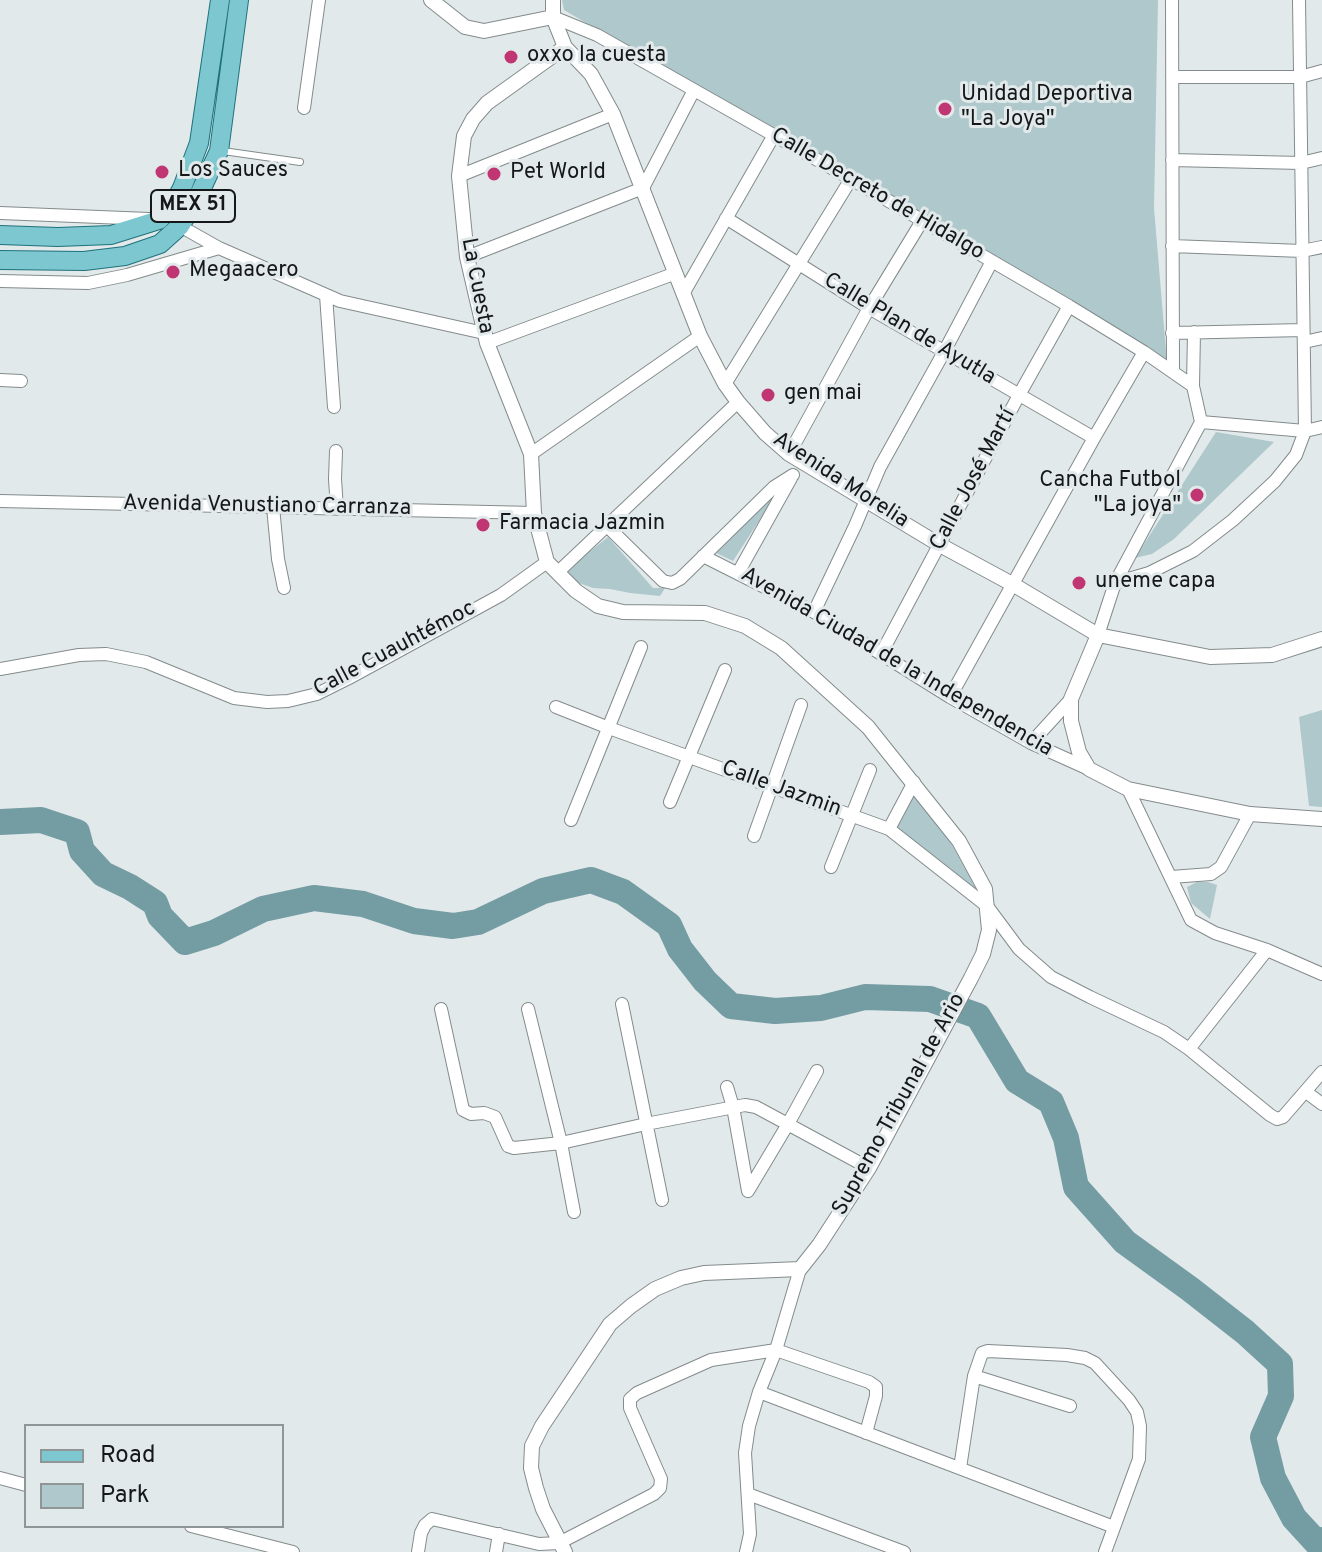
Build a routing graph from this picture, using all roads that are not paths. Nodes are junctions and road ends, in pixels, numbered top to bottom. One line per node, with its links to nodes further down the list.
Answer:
1 (220, 0): 27 (main road, MEX 51)
2 (239, 0): 17 (main road, MEX 51)
3 (319, 0): 14 (street)
4 (431, 0): 8 (street)
5 (553, 0): 8 (street)
6 (1172, 0): 11 (street)
7 (1299, 0): 12 (street)
8 (553, 17): 9 (street); 13 (street, Calle Decreto de Hidalgo)
9 (565, 47): 15 (street, Avenida Morelia); 22 (street, La Cuesta)
10 (1322, 71): 12 (street)
11 (1172, 77): 12 (street); 19 (street)
12 (1300, 77): 21 (street)
13 (694, 90): 16 (street, Calle Decreto de Hidalgo); 24 (street)
14 (304, 108)
15 (613, 114): 22 (street); 24 (street, Avenida Morelia)
16 (774, 135): 23 (street, Calle Decreto de Hidalgo); 26 (street)
17 (219, 151): 20 (lane); 29 (main road, MEX 51)
18 (1322, 158): 21 (street)
19 (1172, 160): 21 (street); 31 (street)
20 (300, 162)
21 (1301, 163): 34 (street)
22 (459, 176): 35 (street, La Cuesta)
23 (851, 179): 28 (street, Calle Decreto de Hidalgo); 38 (street)
24 (643, 188): 35 (street); 39 (street, Avenida Morelia)
25 (0, 213): 27 (street)
26 (726, 218): 38 (street, Calle Plan de Ayutla); 41 (street)
27 (159, 220): 30 (main road, MEX 51)
28 (922, 221): 37 (street, Calle Decreto de Hidalgo); 44 (street)
29 (180, 226): 33 (street); 36 (main road, MEX 51)
30 (0, 235)
31 (1172, 246): 34 (street); 46 (street)
32 (1322, 247): 34 (street)
33 (219, 248): 40 (street); 42 (street)
34 (1302, 251): 48 (street)
35 (467, 257): 49 (street, La Cuesta)
36 (0, 260)
37 (992, 261): 43 (street, Calle Decreto de Hidalgo); 51 (street)
38 (798, 264): 44 (street, Calle Plan de Ayutla); 56 (street)
39 (676, 273): 41 (street, Avenida Morelia); 49 (street)
40 (0, 281)
41 (683, 294): 47 (street, Avenida Morelia)
42 (326, 295): 49 (street); 60 (street)
43 (1069, 306): 52 (street, Calle Decreto de Hidalgo); 58 (street, Calle José Martí)
44 (869, 308): 51 (street, Calle Plan de Ayutla); 67 (street)
45 (1194, 332): 46 (street); 48 (street); 57 (street)
46 (1172, 333): 53 (street)
47 (700, 336): 56 (street, Avenida Morelia); 66 (street)
48 (1304, 336): 50 (street); 63 (street)
49 (485, 338): 66 (street, La Cuesta)
50 (1322, 338)
51 (944, 352): 58 (street, Calle Plan de Ayutla); 69 (street)
52 (1144, 352): 53 (street, Calle Decreto de Hidalgo); 64 (street)
53 (1173, 371): 57 (street, Calle Decreto de Hidalgo)
54 (0, 380): 55 (street)
55 (21, 381)
56 (725, 384): 59 (street, Avenida Morelia)
57 (1193, 386): 61 (street)
58 (1019, 395): 64 (street, Calle Plan de Ayutla); 75 (street, Calle José Martí)
59 (738, 402): 67 (street, Avenida Morelia); 74 (street, Calle Cuauhtémoc)
60 (334, 407)
61 (1201, 422): 63 (street); 79 (street)
62 (1322, 427): 63 (street)
63 (1305, 431): 79 (street)
64 (1094, 438): 80 (street)
65 (336, 451): 72 (street)
66 (531, 454): 73 (street, La Cuesta)
67 (796, 457): 68 (street); 69 (street, Avenida Morelia)
68 (793, 475): 76 (street); 78 (street)
69 (865, 498): 75 (street, Avenida Morelia); 82 (street)
70 (0, 501): 71 (street, Avenida Venustiano Carranza)
71 (273, 507): 72 (street, Avenida Venustiano Carranza); 81 (street)
72 (337, 509): 73 (street, Avenida Venustiano Carranza)
73 (534, 513): 77 (street, La Cuesta)
74 (608, 527): 76 (street); 77 (street, Calle Cuauhtémoc)
75 (940, 545): 80 (street, Avenida Morelia); 86 (street, Calle José Martí)
76 (703, 556): 78 (street, Avenida Ciudad de la Independencia)
77 (552, 567): 87 (street, Calle Cuauhtémoc); 98 (street)
78 (738, 573): 82 (street, Avenida Ciudad de la Independencia)
79 (1115, 583): 83 (street)
80 (1014, 585): 83 (street, Avenida Morelia); 89 (street)
81 (284, 588)
82 (814, 612): 86 (street, Avenida Ciudad de la Independencia)
83 (1098, 635): 84 (street, Avenida Morelia); 90 (street)
84 (1322, 639)
85 (641, 647): 93 (street)
86 (881, 654): 89 (street, Avenida Ciudad de la Independencia)
87 (0, 669)
88 (725, 670): 95 (street)
89 (950, 697): 94 (street, Avenida Ciudad de la Independencia)
90 (1071, 699): 94 (street); 96 (street)
91 (801, 705): 99 (street)
92 (556, 707): 93 (street, Calle Jazmin)
93 (609, 728): 95 (street, Calle Jazmin); 105 (street)
94 (1031, 743): 96 (street, Avenida Ciudad de la Independencia)
95 (689, 757): 99 (street, Calle Jazmin); 101 (street)
96 (1089, 769): 100 (street, Avenida Ciudad de la Independencia)
97 (870, 770): 103 (street)
98 (914, 782): 106 (street); 110 (street)
99 (771, 787): 103 (street, Calle Jazmin); 107 (street)
100 (1128, 789): 102 (street, Avenida Ciudad de la Independencia); 109 (street)
101 (670, 802)
102 (1250, 814): 104 (street, Avenida Ciudad de la Independencia); 109 (street)
103 (851, 815): 106 (street, Calle Jazmin); 108 (street)
104 (1322, 819)
105 (571, 820)
106 (889, 829): 110 (street, Calle Jazmin)
107 (754, 836)
108 (831, 867)
109 (1171, 877): 111 (street)
110 (987, 906): 116 (street, Calle Jazmin); 126 (street, Supremo Tribunal de Ario)
111 (1267, 950): 112 (street); 116 (street)
112 (1322, 974)
113 (622, 1004): 123 (street)
114 (441, 1009): 125 (street)
115 (528, 1009): 125 (street)
116 (1189, 1049): 120 (street, Calle Jazmin)
117 (817, 1071): 124 (street)
118 (1322, 1072): 120 (street)
119 (727, 1087): 122 (street)
120 (1306, 1092): 121 (street)
121 (1322, 1104)
122 (733, 1107): 123 (street); 124 (street); 124 (street)
123 (646, 1124): 125 (street); 127 (street)
124 (788, 1124): 126 (street)
125 (561, 1143): 128 (street)
126 (869, 1168): 129 (street, Supremo Tribunal de Ario)
127 (662, 1200)
128 (574, 1212)
129 (800, 1269): 130 (street); 143 (street)
130 (776, 1350): 132 (street); 134 (street); 143 (street)
131 (974, 1376): 133 (street); 135 (street); 139 (street)
132 (759, 1392): 134 (street); 138 (street)
133 (1070, 1406)
134 (866, 1433): 135 (street)
135 (960, 1468): 139 (street)
136 (0, 1478): 137 (street)
137 (24, 1484)
138 (748, 1494): 148 (street); 149 (street)
139 (1114, 1527): 150 (street)
140 (199, 1528): 142 (street)
141 (499, 1534): 143 (street); 146 (street); 147 (street)
142 (238, 1538): 144 (street); 145 (street)
143 (562, 1547)
144 (235, 1552)
145 (293, 1552)
146 (418, 1552)
147 (496, 1552)
148 (746, 1552)
149 (904, 1552)
150 (1105, 1552)

